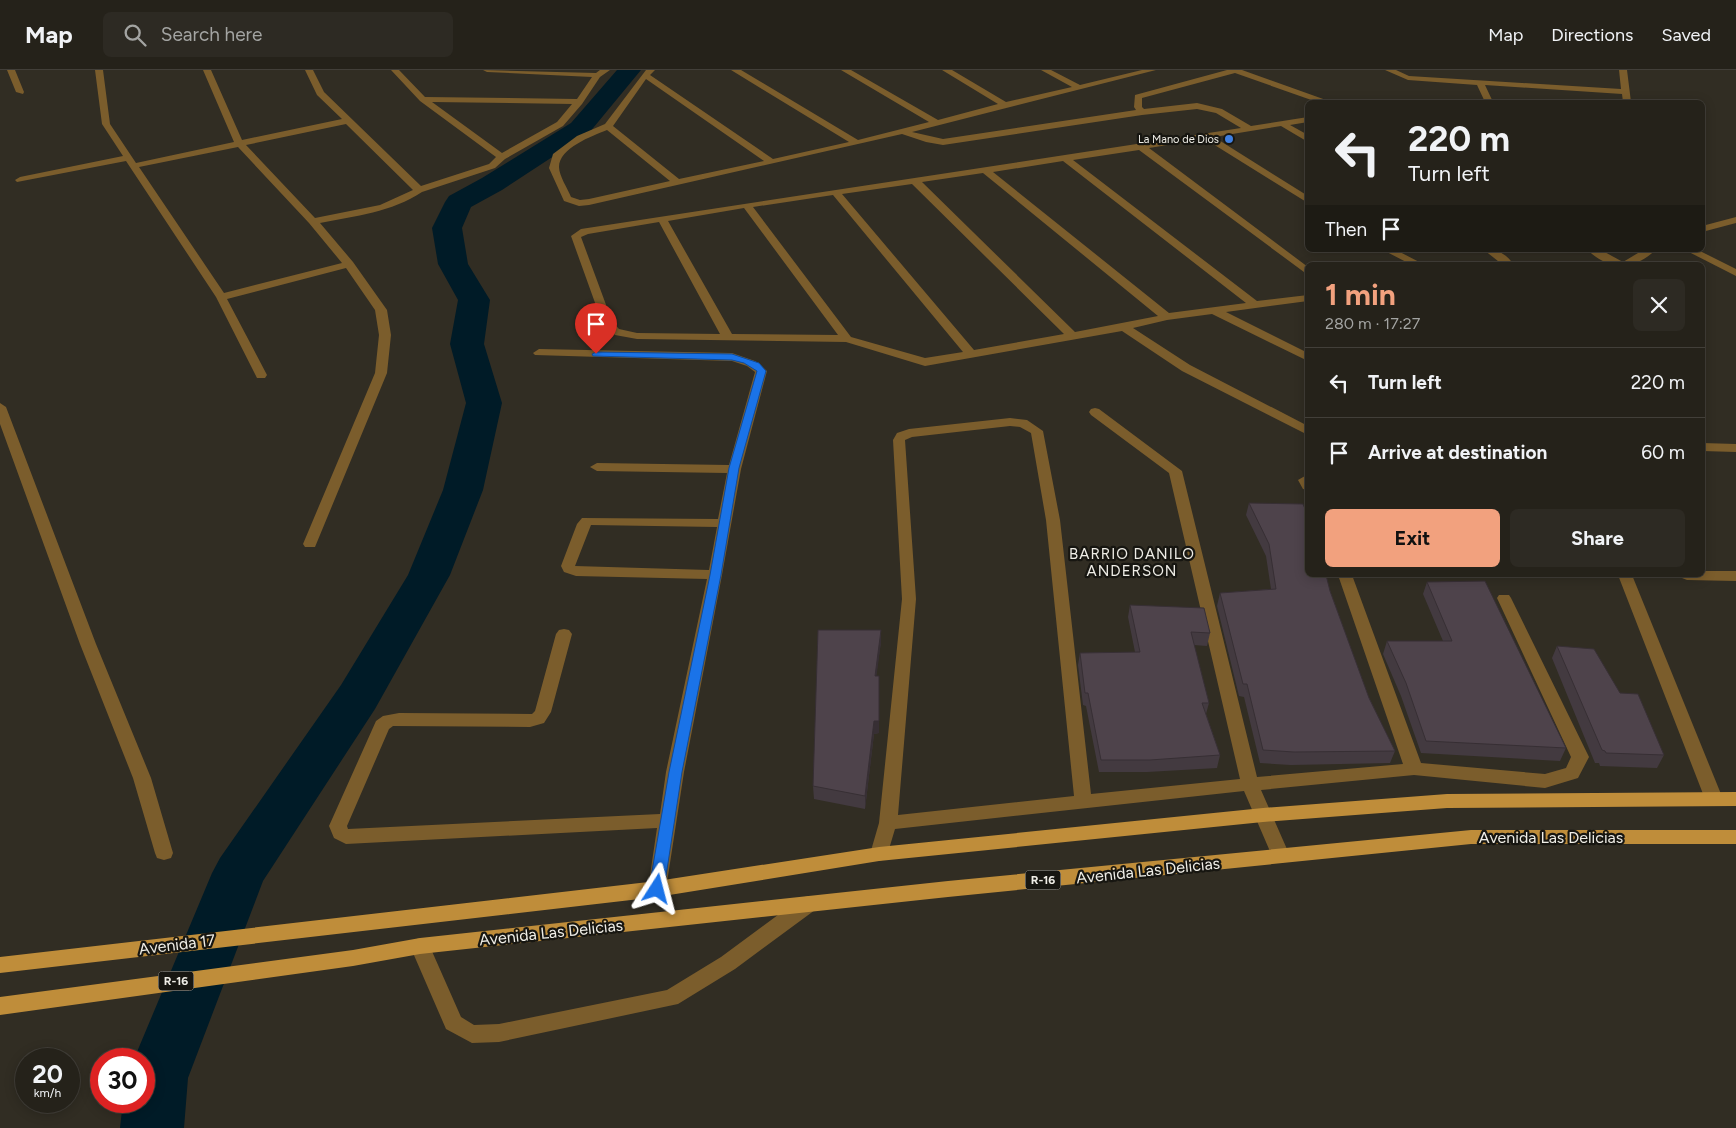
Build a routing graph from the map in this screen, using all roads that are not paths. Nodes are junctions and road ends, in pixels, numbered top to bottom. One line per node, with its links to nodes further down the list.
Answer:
1 (11, 70): 20 (street)
2 (99, 70): 43 (street)
3 (208, 70): 38 (street)
4 (309, 70): 29 (street)
5 (395, 70): 22 (street)
6 (487, 70): 17 (street)
7 (606, 70): 17 (street)
8 (735, 70): 39 (street)
9 (845, 70): 31 (street)
10 (946, 70): 27 (street)
11 (1045, 70): 19 (street)
12 (1235, 70): 23 (street); 28 (street)
13 (1389, 70): 18 (street)
14 (1623, 70): 21 (street)
15 (1145, 71): 19 (street)
16 (648, 72): 33 (street); 44 (street)
17 (597, 75): 26 (street)
18 (1480, 83): 21 (street); 24 (street)
19 (1078, 88): 27 (street)
20 (20, 92)
21 (1625, 92): 25 (street)
22 (423, 99): 26 (street); 41 (street)
23 (1318, 100)
24 (1488, 100)
25 (1627, 100)
26 (579, 102): 41 (street)
27 (1005, 105): 31 (street)
28 (1142, 112): 34 (street); 35 (street)
29 (347, 120): 38 (street); 49 (street)
30 (1305, 120): 32 (street)
31 (936, 122): 35 (street)
32 (1283, 124): 34 (street); 37 (street)
33 (608, 126): 48 (street); 48 (street)
34 (1250, 129): 36 (street)
35 (900, 131): 39 (street)
36 (1206, 136): 40 (street); 51 (street)
37 (1305, 137)
38 (239, 143): 43 (street); 55 (street)
39 (857, 143): 44 (street)
40 (1141, 147): 42 (street); 67 (street)
41 (502, 157): 49 (street)
42 (1065, 158): 45 (street); 71 (street)
43 (131, 162): 46 (street); 69 (street)
44 (772, 162): 48 (street)
45 (985, 170): 47 (street); 73 (street)
46 (20, 180)
47 (915, 181): 50 (street); 75 (street)
48 (677, 182)
49 (419, 190): 55 (street)
50 (835, 192): 52 (street); 79 (street)
51 (1305, 198)
52 (747, 205): 53 (street); 77 (street)
53 (662, 219): 76 (street); 76 (street)
54 (1736, 220): 56 (street)
55 (313, 221): 66 (street)
56 (1705, 228)
57 (1392, 252): 62 (street)
58 (1492, 252): 63 (street)
59 (1597, 252): 64 (street)
60 (1647, 252): 65 (street)
61 (1694, 252): 68 (street)
62 (1414, 262)
63 (1506, 262)
64 (1615, 262)
65 (1631, 262)
66 (349, 264): 69 (street); 90 (street)
67 (1305, 270)
68 (1736, 273)
69 (221, 298): 81 (street)
70 (1305, 298): 71 (street)
71 (1255, 305): 72 (street)
72 (1216, 312): 73 (street); 80 (street)
73 (1167, 317): 74 (street)
74 (1124, 327): 75 (street); 84 (street)
75 (1072, 336): 79 (street)
76 (728, 337): 77 (street)
77 (846, 339): 79 (street)
78 (538, 353): 88 (street)
79 (970, 354)
80 (1305, 356)
81 (262, 375)
82 (0, 407): 107 (street)
83 (1095, 412): 99 (street)
84 (1305, 430)
85 (1705, 447): 86 (street)
86 (1736, 448)
87 (597, 467): 88 (street)
88 (734, 468): 89 (street)
89 (724, 523): 91 (street); 91 (street)
90 (310, 544)
91 (715, 575): 104 (street)
92 (1705, 575): 93 (street)
93 (1736, 576)
94 (1346, 577): 98 (street)
95 (1626, 577): 101 (street)
96 (1504, 598): 98 (street)
97 (564, 634): 104 (street)
98 (1414, 769): 99 (street)
99 (1250, 784): 102 (street); 103 (street)
100 (1736, 799): 101 (main road)
101 (1714, 800): 103 (main road)
102 (1083, 802): 105 (street); 105 (street)
103 (1263, 815): 108 (main road); 109 (street)
104 (667, 821): 110 (street)
105 (888, 823): 108 (street)
106 (1736, 836): 109 (main road, Avenida Las Delicias / R-16)
107 (164, 853)
108 (879, 854): 110 (main road)
109 (1281, 856): 111 (main road, Avenida Las Delicias / R-16)
110 (657, 889): 113 (main road, Avenida 17)
111 (808, 904): 112 (main road, Avenida Las Delicias / R-16); 112 (street)
112 (420, 946): 114 (main road, Avenida Las Delicias / R-16)
113 (3, 965)
114 (0, 1006)

